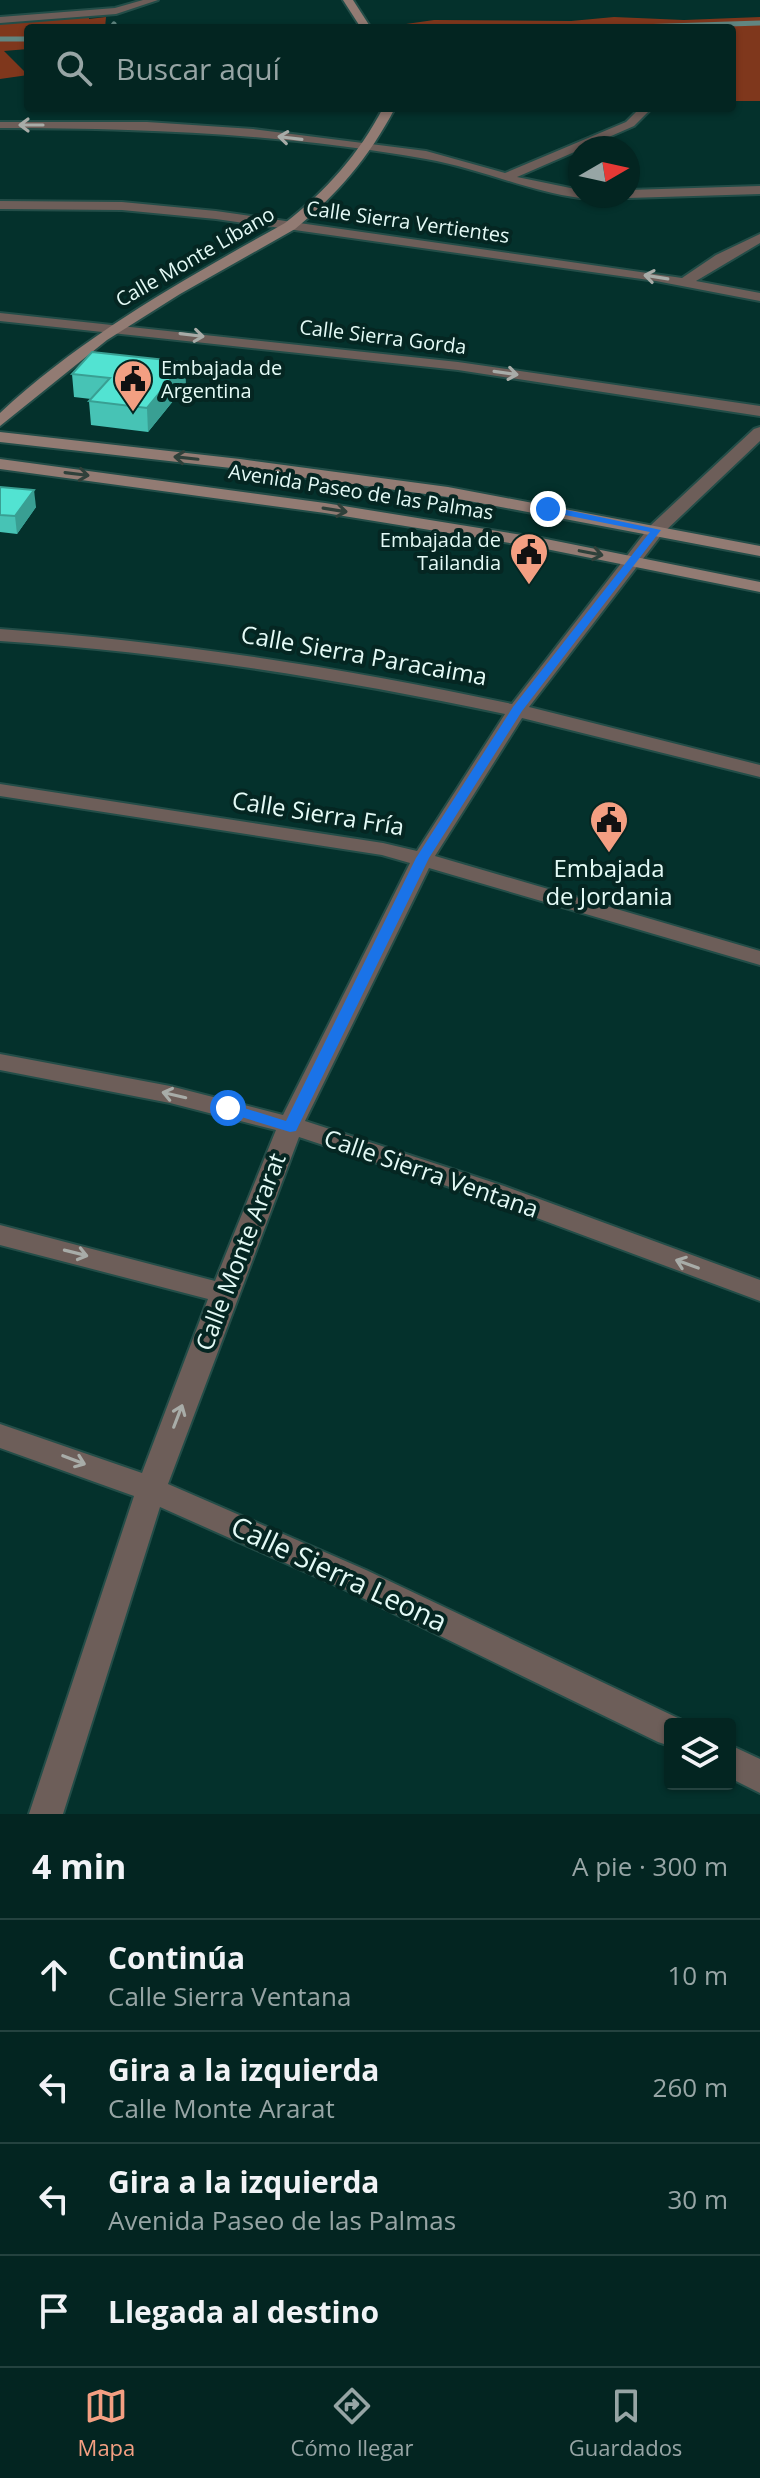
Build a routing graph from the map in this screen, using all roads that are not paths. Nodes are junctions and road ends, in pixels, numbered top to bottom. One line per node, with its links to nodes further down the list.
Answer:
1 (131, 0): 4 (street)
2 (153, 0): 4 (street)
3 (348, 0): 5 (main road)
4 (0, 18)
5 (363, 24)
6 (15, 112): 9 (street)
7 (387, 112): 11 (main road, Calle Monte Líbano)
8 (644, 112): 12 (street)
9 (0, 116)
10 (0, 125): 11 (street, one-way to 10)
11 (368, 148): 12 (street); 17 (main road, Calle Monte Líbano)
12 (508, 176): 14 (street)
13 (760, 190): 15 (street)
14 (568, 192)
15 (640, 194)
16 (0, 205): 17 (street, Calle Sierra Vertientes)
17 (290, 226): 19 (street, Calle Sierra Vertientes, one-way to 17); 22 (main road, Calle Monte Líbano)
18 (760, 238): 19 (street)
19 (685, 282): 20 (street, Calle Sierra Vertientes)
20 (760, 297)
21 (0, 317): 22 (street, Calle Sierra Gorda)
22 (114, 327): 23 (street, Calle Sierra Gorda, one-way to 23); 24 (main road, Calle Monte Líbano)
23 (760, 411)
24 (0, 421)
25 (760, 432): 28 (street, Calle Monte Ararat)
26 (0, 437): 28 (main road, Avenida Paseo de las Palmas, one-way to 26)
27 (0, 464): 30 (main road, Avenida Paseo de las Palmas, one-way to 30)
28 (656, 530): 29 (main road, Avenida Paseo de las Palmas); 30 (street, Calle Monte Ararat)
29 (760, 551)
30 (630, 561): 31 (main road, Avenida Paseo de las Palmas); 33 (street, Calle Monte Ararat)
31 (760, 587)
32 (0, 635): 33 (street, Calle Sierra Paracaima)
33 (517, 710): 34 (street, Calle Sierra Paracaima); 36 (street, Calle Monte Ararat)
34 (760, 771)
35 (0, 790): 36 (street, Calle Sierra Fría)
36 (423, 858): 37 (street, Calle Sierra Fría); 39 (street, Calle Monte Ararat)
37 (760, 958)
38 (0, 1062): 39 (street, Calle Sierra Ventana, one-way to 38)
39 (290, 1127): 41 (street, Calle Sierra Ventana, one-way to 39); 42 (street, Calle Monte Ararat)
40 (0, 1235): 42 (street, one-way to 42)
41 (760, 1291)
42 (224, 1293): 44 (street, Calle Monte Ararat, one-way to 42)
43 (0, 1436): 44 (street, Calle Sierra Leona, one-way to 44)
44 (151, 1489): 45 (street, Calle Sierra Leona); 48 (street, Calle Monte Ararat)
45 (664, 1728)
46 (736, 1763): 47 (street)
47 (760, 1777)
48 (46, 1814)

